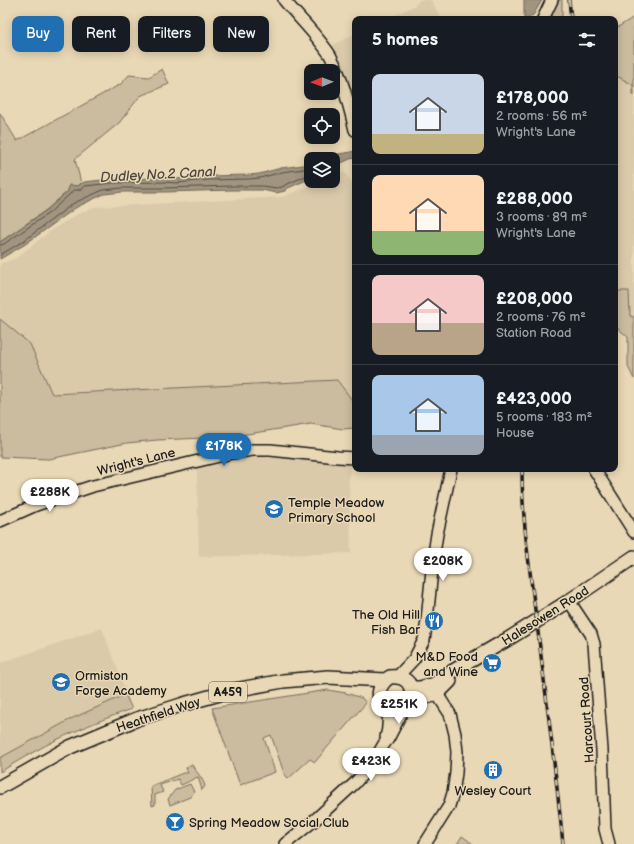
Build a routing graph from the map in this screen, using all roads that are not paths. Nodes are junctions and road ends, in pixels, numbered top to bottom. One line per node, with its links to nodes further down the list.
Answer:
1 (284, 0): 4 (street)
2 (552, 0): 3 (street)
3 (545, 16)
4 (352, 118)
5 (352, 458): 8 (street, Wright's Lane)
6 (450, 472): 14 (street)
7 (596, 472): 9 (street)
8 (0, 521)
9 (634, 532)
10 (634, 557): 11 (main road, Halesowen Road)
11 (569, 601): 12 (main road, Halesowen Road); 24 (street, Harcourt Road)
12 (455, 670): 15 (main road, Halesowen Road); 17 (main road)
13 (351, 678): 14 (main road, Heathfield Way / A459); 16 (main road, Heathfield Way / A459); 21 (main road, Heathfield Way / A459)
14 (391, 678): 15 (main road); 16 (main road)
15 (411, 688): 18 (main road)
16 (380, 694): 19 (main road)
17 (437, 694): 18 (main road); 23 (street)
18 (406, 703): 19 (main road); 20 (street)
19 (386, 706): 20 (street)
20 (384, 744): 22 (street)
21 (0, 787)
22 (285, 844)
23 (425, 844)
24 (609, 844)

